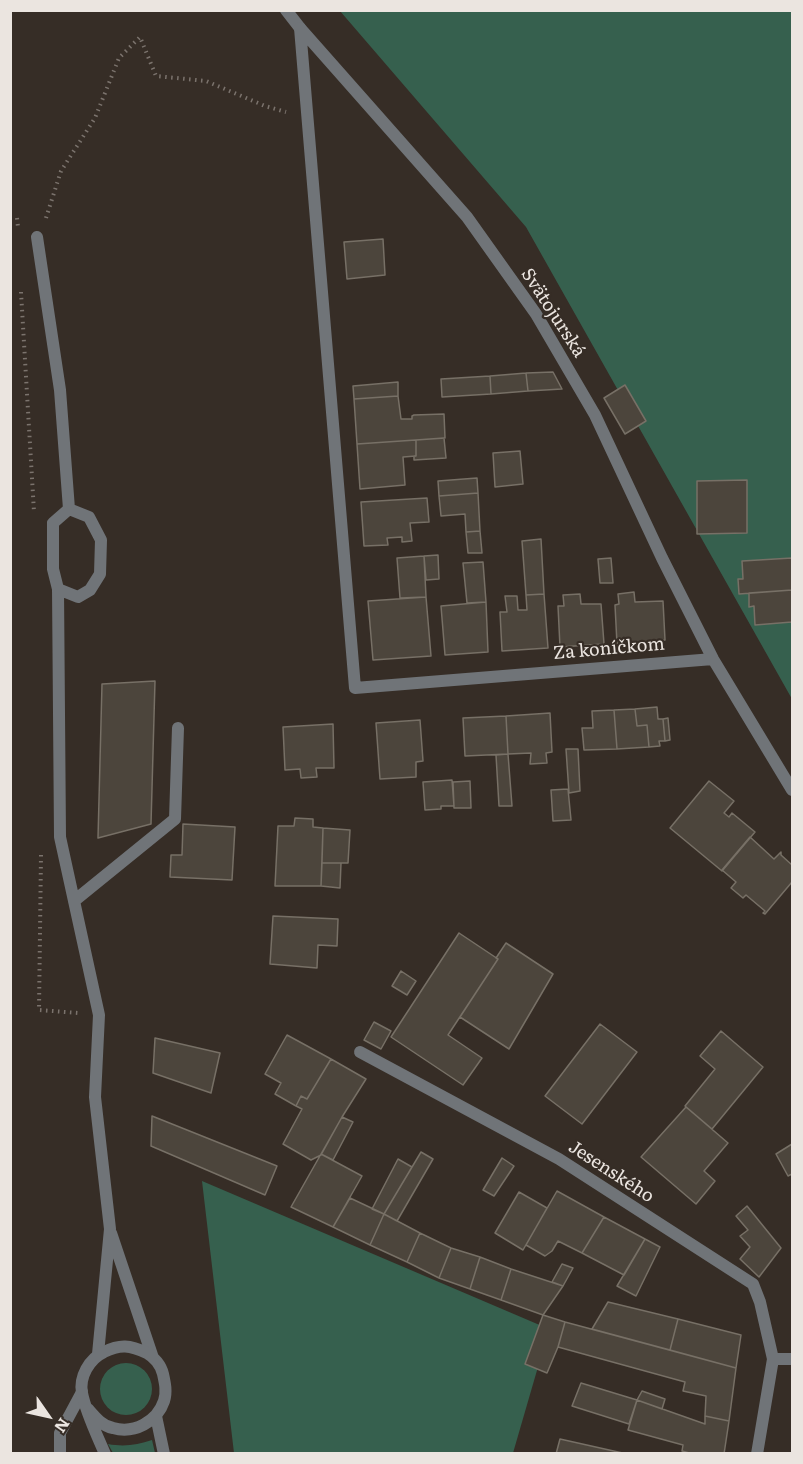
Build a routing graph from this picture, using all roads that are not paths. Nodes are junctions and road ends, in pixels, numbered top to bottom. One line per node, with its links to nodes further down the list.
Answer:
1 (286, 10): 2 (street, Svätojurská)
2 (300, 28): 6 (street, Svätojurská); 6 (street, Za koníčkom)
3 (37, 237): 4 (street)
4 (69, 509): 5 (street); 5 (street)
5 (58, 589): 9 (street)
6 (713, 659): 8 (street)
7 (178, 728): 9 (street)
8 (792, 790)
9 (74, 901): 11 (street)
10 (360, 1052): 14 (street, Jesenského)
11 (110, 1229): 12 (street); 13 (street)
12 (98, 1354): 13 (street); 16 (street)
13 (152, 1355): 18 (street)
14 (773, 1359): 15 (street); 22 (street)
15 (792, 1359)
16 (82, 1392): 17 (street); 19 (street)
17 (88, 1409): 18 (street); 20 (street)
18 (156, 1416): 21 (street)
19 (60, 1454)
20 (105, 1454)
21 (164, 1454)
22 (758, 1454)

